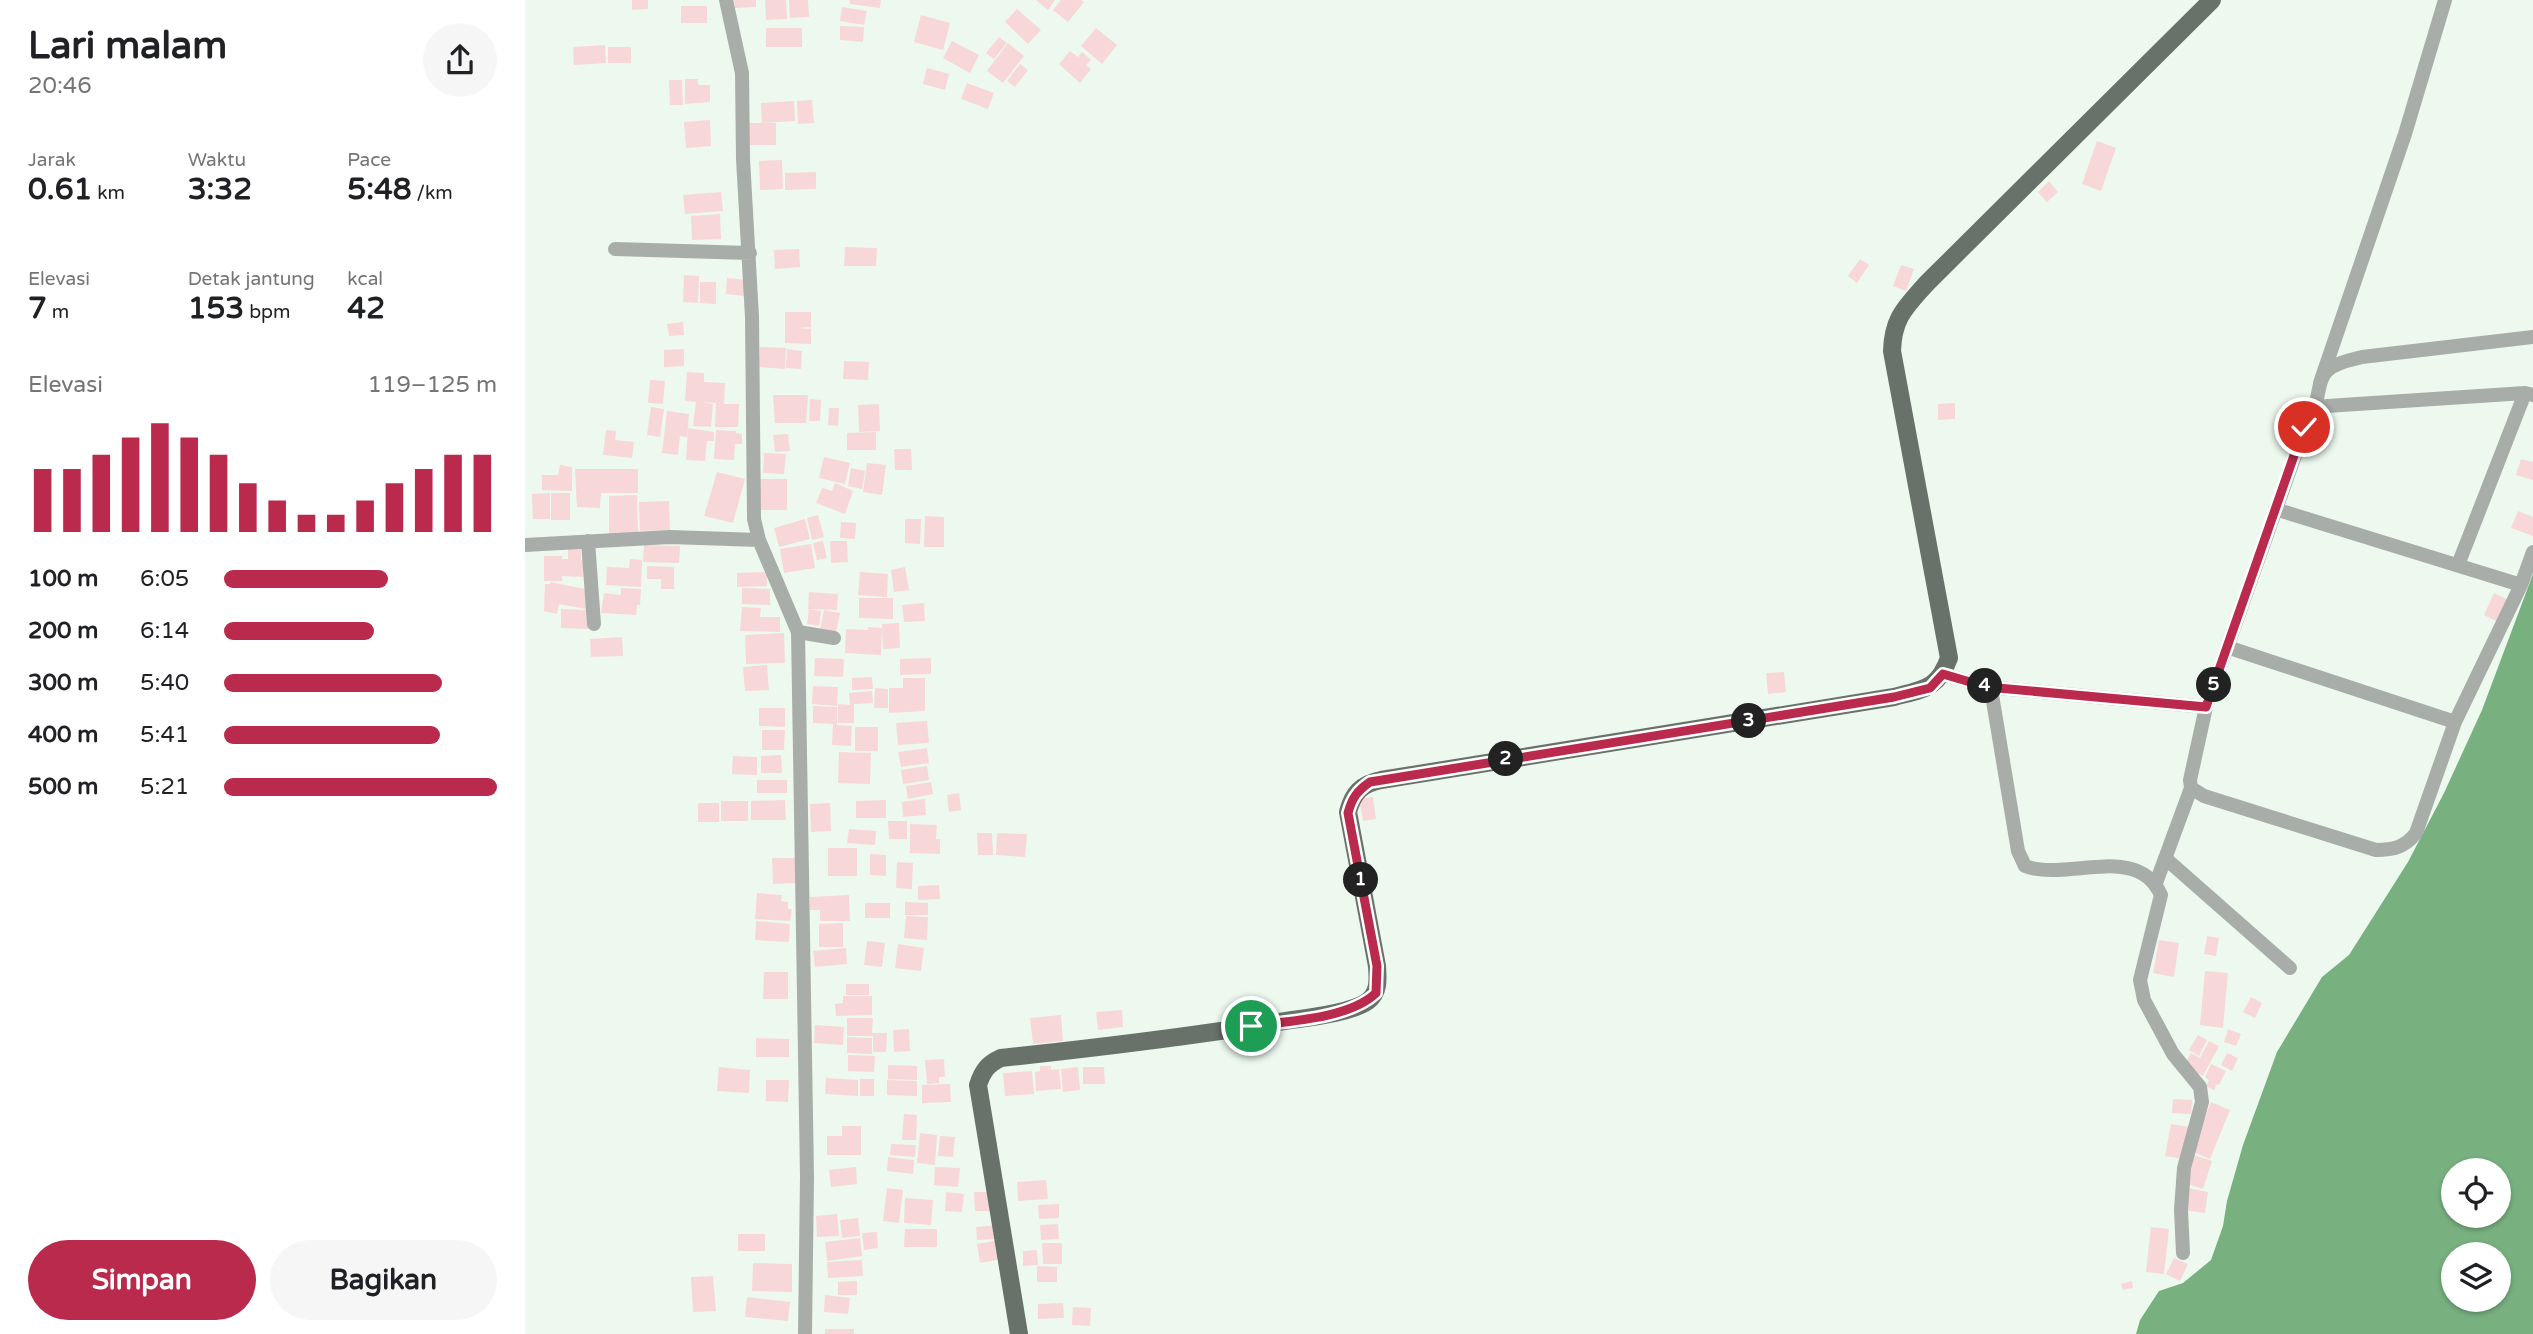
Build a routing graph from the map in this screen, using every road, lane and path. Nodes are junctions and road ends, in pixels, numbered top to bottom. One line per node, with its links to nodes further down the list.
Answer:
1 (726, 0): 5 (street)
2 (2212, 0): 21 (main road)
3 (2445, 0): 7 (street)
4 (615, 249): 5 (street)
5 (750, 253): 11 (street)
6 (2533, 337): 7 (street)
7 (2320, 383): 9 (street)
8 (2529, 394): 9 (street); 15 (street)
9 (2315, 410): 10 (street)
10 (2275, 509): 15 (street); 20 (street)
11 (759, 540): 12 (street); 18 (street)
12 (588, 541): 13 (street); 17 (street)
13 (525, 545)
14 (2533, 552): 16 (street)
15 (2458, 565): 16 (street)
16 (2521, 585): 24 (street)
17 (594, 624)
18 (798, 632): 19 (street); 30 (street)
19 (834, 638)
20 (2227, 647): 23 (street); 24 (street)
21 (1943, 674): 22 (street); 31 (main road)
22 (1987, 687): 23 (street); 27 (street)
23 (2206, 707): 25 (street)
24 (2455, 722): 25 (street)
25 (2191, 788): 26 (street)
26 (2165, 858): 27 (street); 28 (street)
27 (2156, 883): 29 (street)
28 (2290, 968)
29 (2183, 1253)
30 (805, 1334)
31 (1019, 1334)

